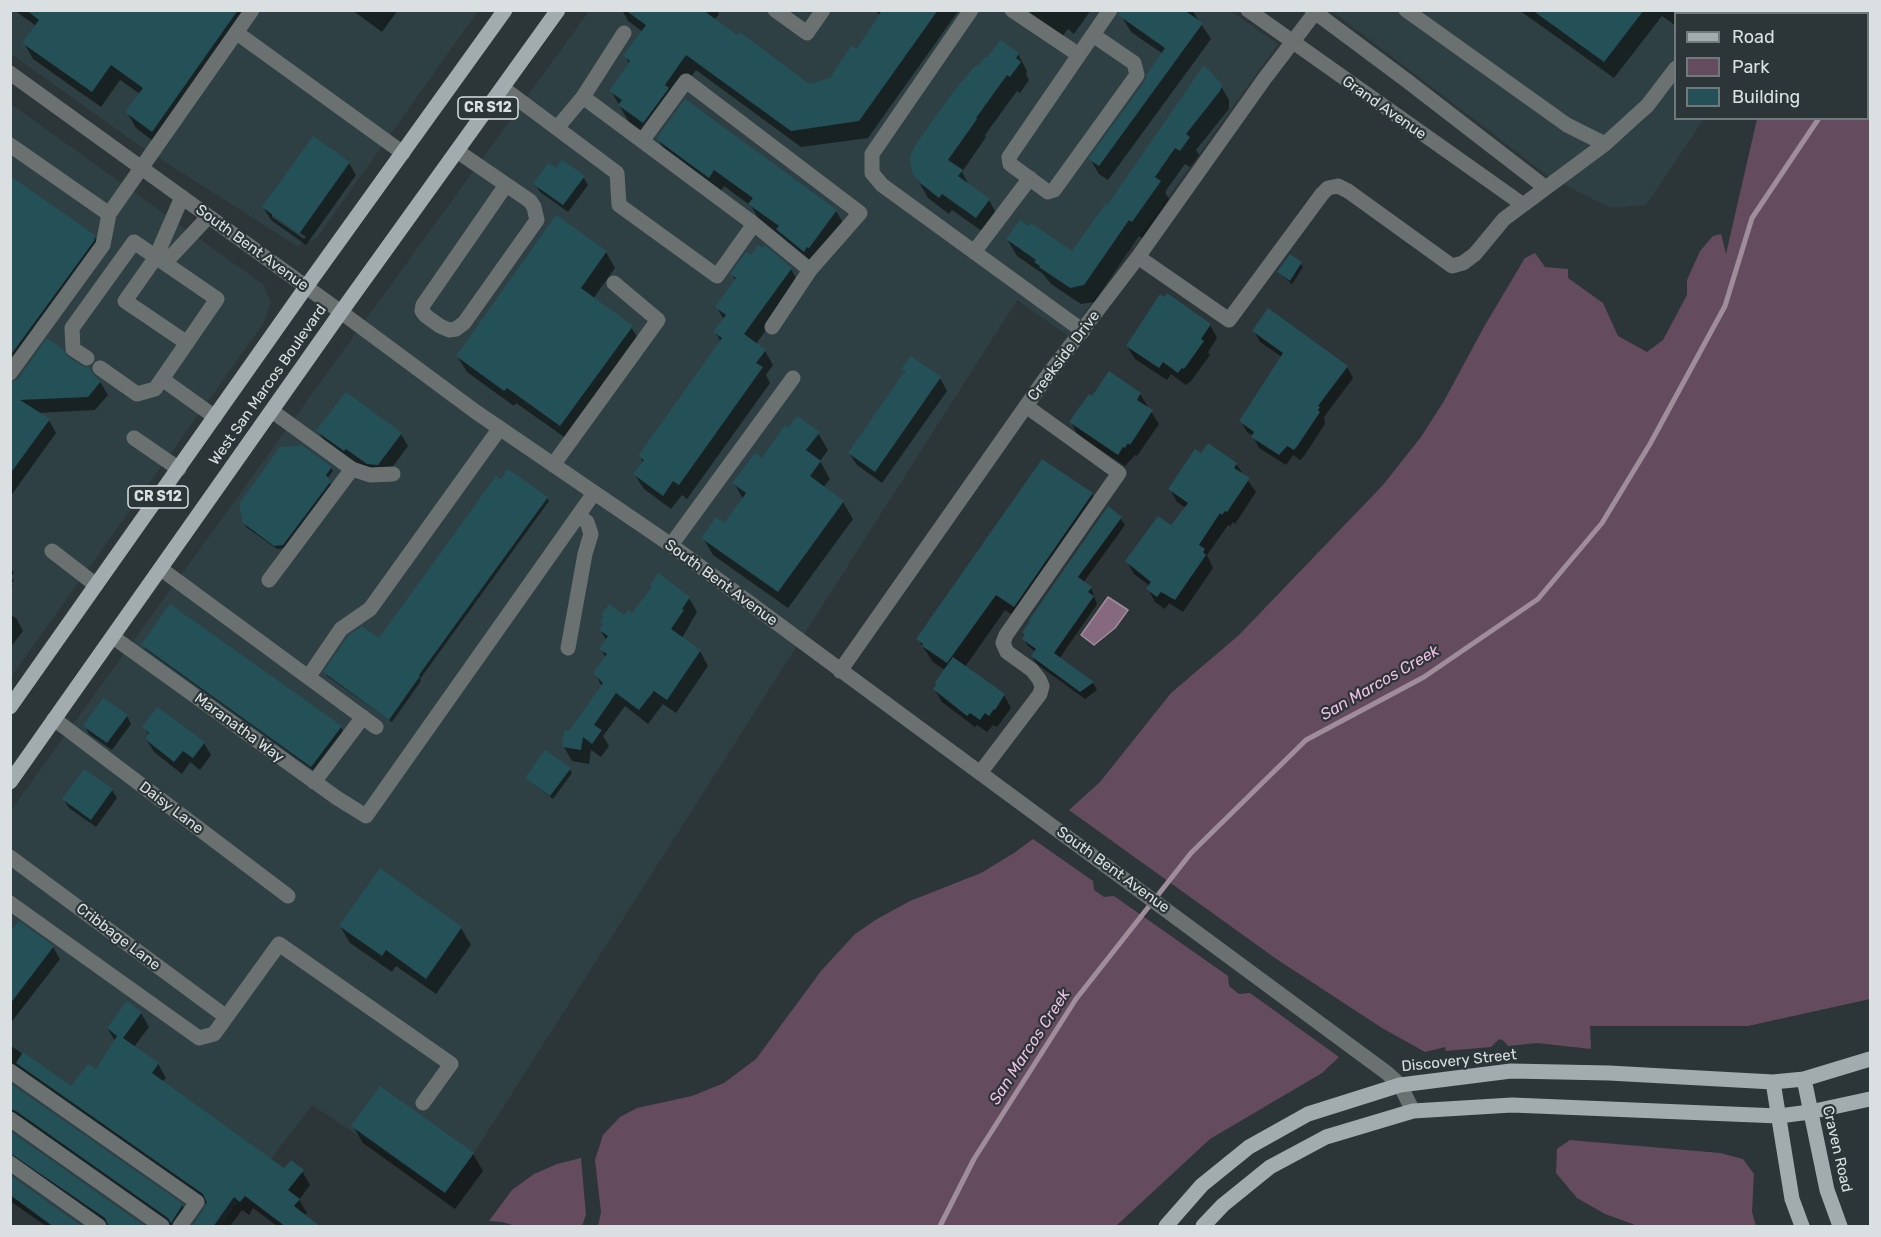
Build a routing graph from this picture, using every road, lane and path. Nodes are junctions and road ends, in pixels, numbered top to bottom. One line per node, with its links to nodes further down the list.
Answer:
1 (252, 10): 12 (street)
2 (505, 10): 26 (main road, West San Marcos Boulevard / CR S12)
3 (558, 10): 19 (main road, West San Marcos Boulevard / CR S12)
4 (775, 10): 5 (street)
5 (823, 10)
6 (971, 10): 36 (street)
7 (1012, 10): 16 (street)
8 (1110, 10): 14 (street)
9 (1248, 10): 15 (street, Grand Avenue)
10 (1406, 10): 23 (street)
11 (1315, 11): 15 (street, Creekside Drive); 30 (street)
12 (237, 33): 26 (street); 27 (street)
13 (624, 33): 20 (street)
14 (1093, 35): 16 (street); 28 (street)
15 (1292, 43): 32 (street, Grand Avenue); 37 (street, Creekside Drive)
16 (1079, 55): 28 (street)
17 (1674, 71): 23 (street)
18 (10, 73): 27 (street, South Bent Avenue)
19 (503, 88): 21 (street); 25 (main road, West San Marcos Boulevard / CR S12)
20 (583, 97): 21 (street); 22 (street)
21 (556, 128): 35 (street)
22 (642, 141): 35 (street); 39 (street)
23 (1605, 144): 30 (street)
24 (10, 145): 33 (street)
25 (457, 151): 29 (street); 42 (main road, West San Marcos Boulevard / CR S12)
26 (403, 153): 41 (main road, West San Marcos Boulevard / CR S12)
27 (140, 168): 31 (street, South Bent Avenue); 33 (street)
28 (1030, 178): 36 (street)
29 (506, 185): 29 (street)
30 (1545, 188): 32 (street)
31 (182, 197): 34 (street, South Bent Avenue); 38 (street)
32 (1522, 204): 37 (street)
33 (109, 214): 48 (street)
34 (208, 217): 38 (street); 41 (street, South Bent Avenue)
35 (754, 224): 39 (street)
36 (975, 252): 44 (street)
37 (1138, 257): 44 (street, Creekside Drive)
38 (160, 260): 45 (street); 45 (street); 46 (street)
39 (810, 270): 43 (street)
40 (614, 283): 56 (street)
41 (306, 287): 42 (street, South Bent Avenue); 53 (main road, West San Marcos Boulevard / CR S12)
42 (341, 312): 52 (main road, West San Marcos Boulevard / CR S12); 54 (street, South Bent Avenue)
43 (772, 327)
44 (1083, 331): 51 (street, Creekside Drive)
45 (187, 343): 50 (street)
46 (87, 358)
47 (100, 368): 50 (street)
48 (10, 373)
49 (793, 378): 62 (street)
50 (162, 379): 53 (street)
51 (1026, 406): 69 (street, Creekside Drive); 75 (street)
52 (272, 411): 58 (street); 64 (main road, West San Marcos Boulevard / CR S12)
53 (215, 417): 57 (main road, West San Marcos Boulevard / CR S12)
54 (500, 428): 56 (street, South Bent Avenue); 70 (street)
55 (134, 438): 57 (street)
56 (553, 465): 60 (street, South Bent Avenue)
57 (179, 469): 66 (main road, West San Marcos Boulevard / CR S12)
58 (352, 470): 59 (street); 65 (street)
59 (393, 474)
60 (594, 493): 61 (street); 62 (street, South Bent Avenue)
61 (578, 516): 68 (street); 77 (street, Maranatha Way)
62 (670, 545): 69 (street, South Bent Avenue)
63 (52, 551): 66 (street)
64 (161, 569): 67 (main road, West San Marcos Boulevard / CR S12); 70 (street)
65 (269, 580)
66 (96, 585): 71 (main road, West San Marcos Boulevard / CR S12)
67 (113, 637): 73 (main road, West San Marcos Boulevard / CR S12); 77 (street, Maranatha Way)
68 (567, 648)
69 (840, 671): 75 (street, South Bent Avenue)
70 (309, 676): 72 (street)
71 (10, 707)
72 (363, 717): 74 (street); 77 (street)
73 (54, 719): 76 (main road, West San Marcos Boulevard / CR S12); 79 (street, Daisy Lane)
74 (376, 727)
75 (980, 773): 86 (street, South Bent Avenue)
76 (10, 782)
77 (314, 782)
78 (10, 857): 81 (street, Cribbage Lane)
79 (288, 896)
80 (10, 903): 81 (street)
81 (225, 1016): 88 (street)
82 (1866, 1060): 84 (main road, Discovery Street)
83 (10, 1071): 96 (street)
84 (1804, 1079): 85 (main road, Discovery Street); 90 (main road, Craven Road)
85 (1773, 1082): 86 (main road, Discovery Street); 91 (main road)
86 (1400, 1084): 89 (street, South Bent Avenue); 97 (main road, Discovery Street)
87 (1870, 1099): 90 (main road)
88 (423, 1103)
89 (1413, 1111): 91 (main road); 98 (main road)
90 (1810, 1112): 91 (main road); 100 (main road, Craven Road)
91 (1779, 1116): 99 (main road)
92 (10, 1119): 95 (street)
93 (10, 1163): 94 (street)
94 (99, 1227)
95 (162, 1227)
96 (180, 1227)
97 (1166, 1227)
98 (1203, 1227)
99 (1802, 1227)
100 (1839, 1227)

